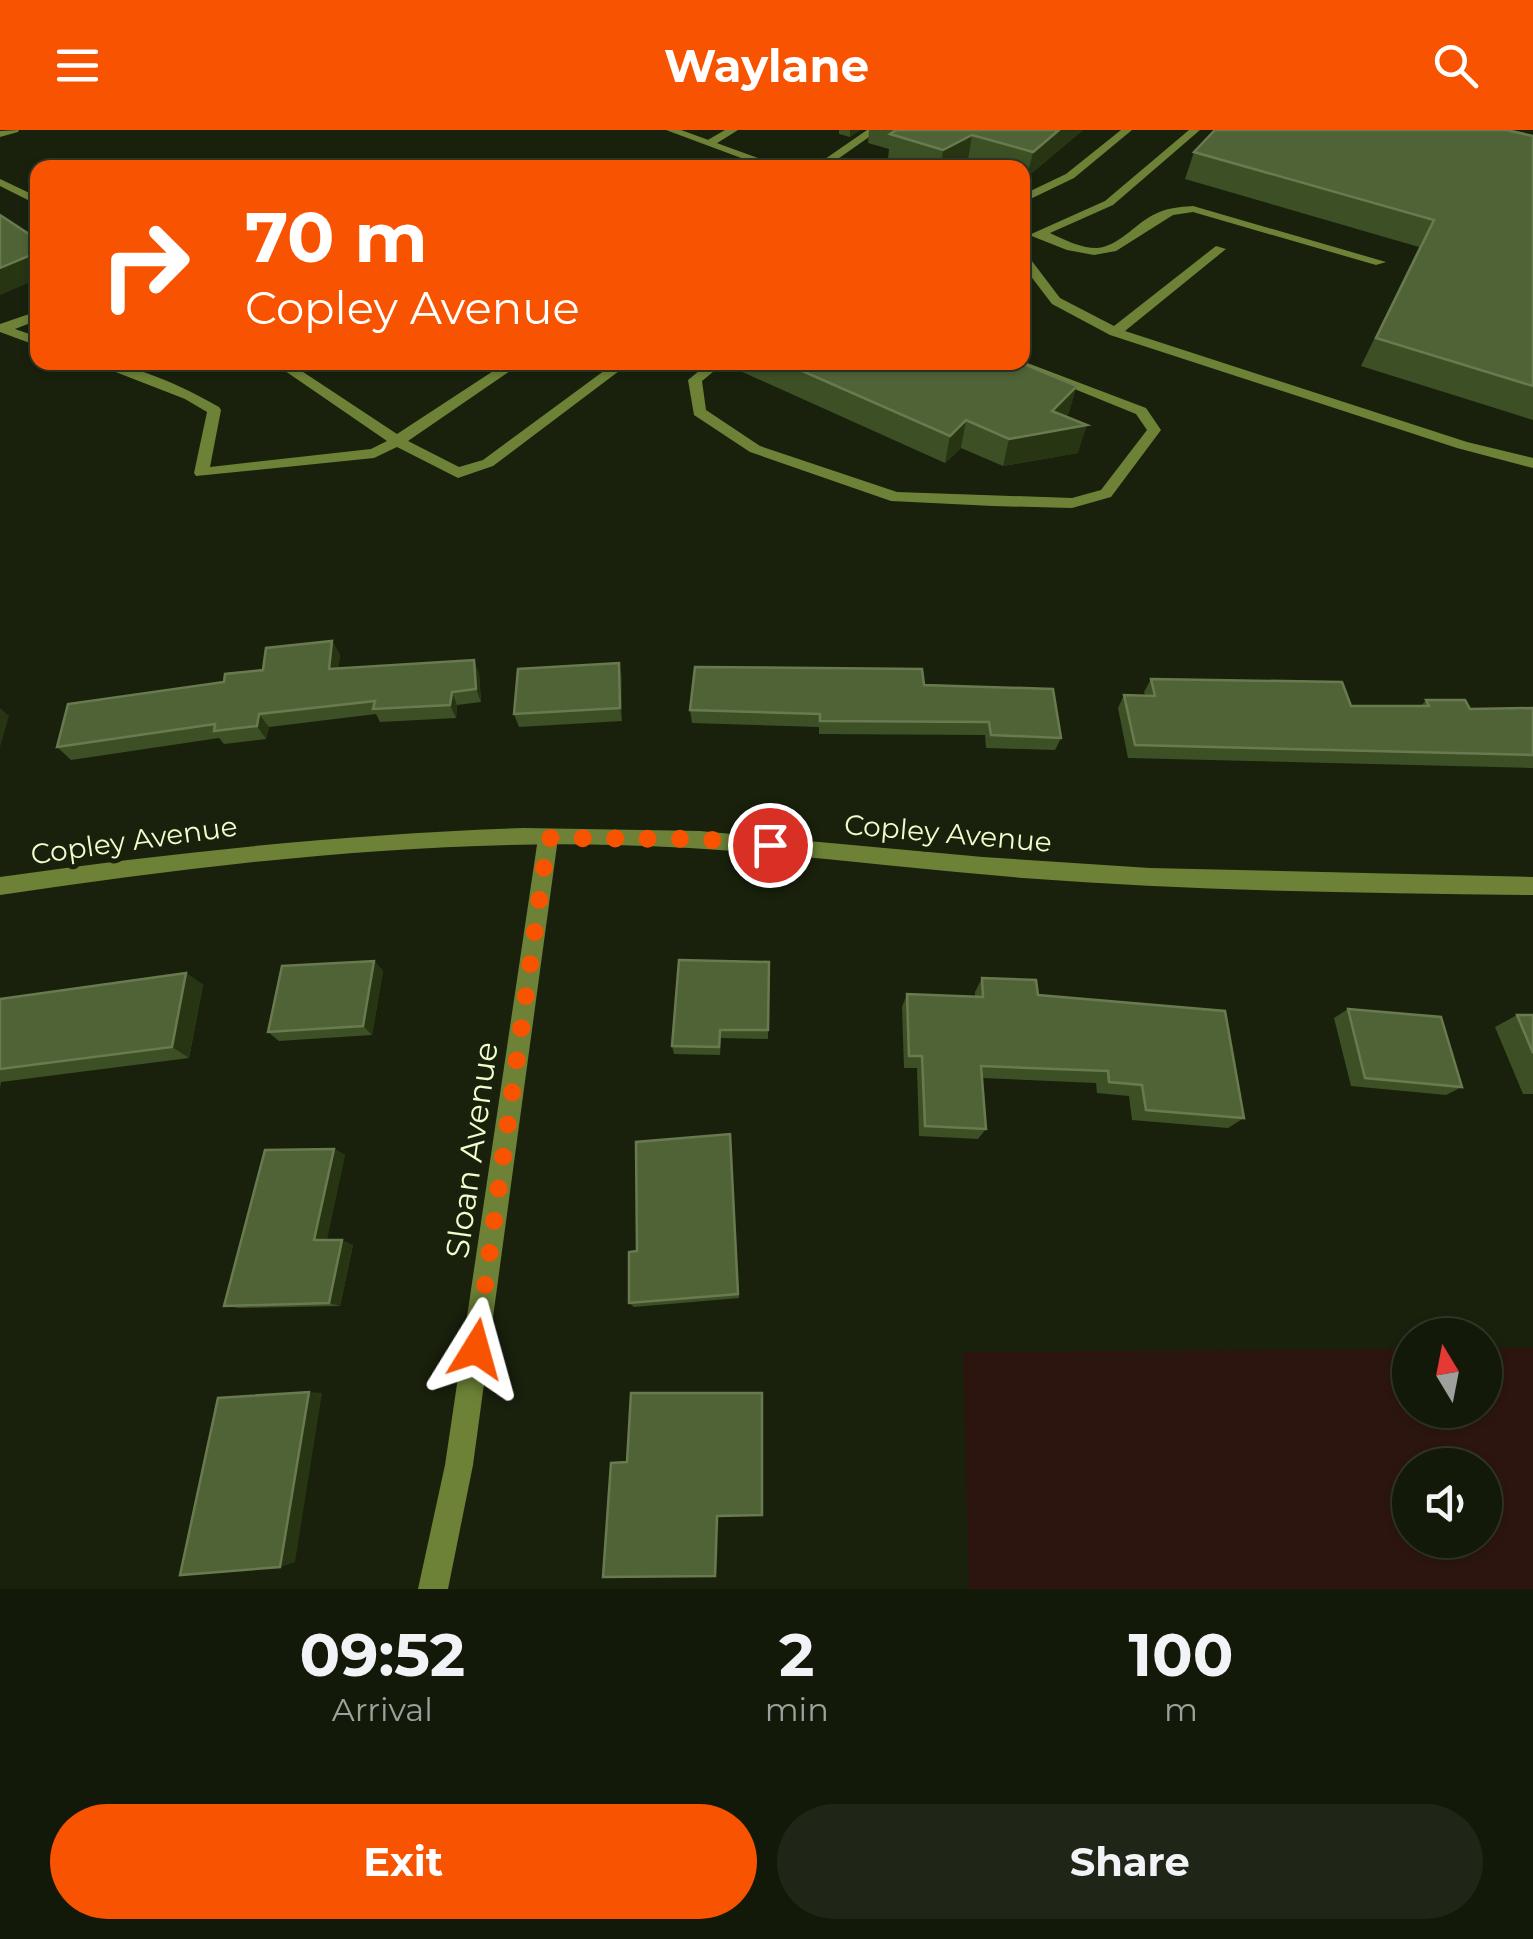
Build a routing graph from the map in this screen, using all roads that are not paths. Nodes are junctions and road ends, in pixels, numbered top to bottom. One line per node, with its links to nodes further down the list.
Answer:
1 (14, 130): 7 (street)
2 (672, 130): 8 (street)
3 (733, 130): 8 (street)
4 (874, 130): 10 (street)
5 (1127, 130): 12 (street)
6 (1194, 130): 14 (street)
7 (0, 134)
8 (710, 143): 9 (street)
9 (758, 160)
10 (829, 160)
11 (2, 187): 13 (street)
12 (1030, 196)
13 (30, 199)
14 (1041, 232): 15 (street); 17 (street)
15 (1030, 237)
16 (1220, 249): 21 (street)
17 (1380, 262)
18 (1030, 268): 21 (street)
19 (30, 318): 20 (street)
20 (1, 329): 22 (street)
21 (1115, 332): 30 (street)
22 (30, 339)
23 (1030, 368): 28 (street)
24 (118, 370): 29 (street)
25 (290, 370): 29 (street)
26 (505, 370): 29 (street)
27 (615, 370): 29 (street)
28 (707, 370)
29 (397, 441)
30 (1533, 463)
31 (548, 838): 32 (street, Copley Avenue); 33 (street, Copley Avenue); 34 (street, Sloan Avenue)
32 (0, 886)
33 (1533, 886)
34 (433, 1589)

